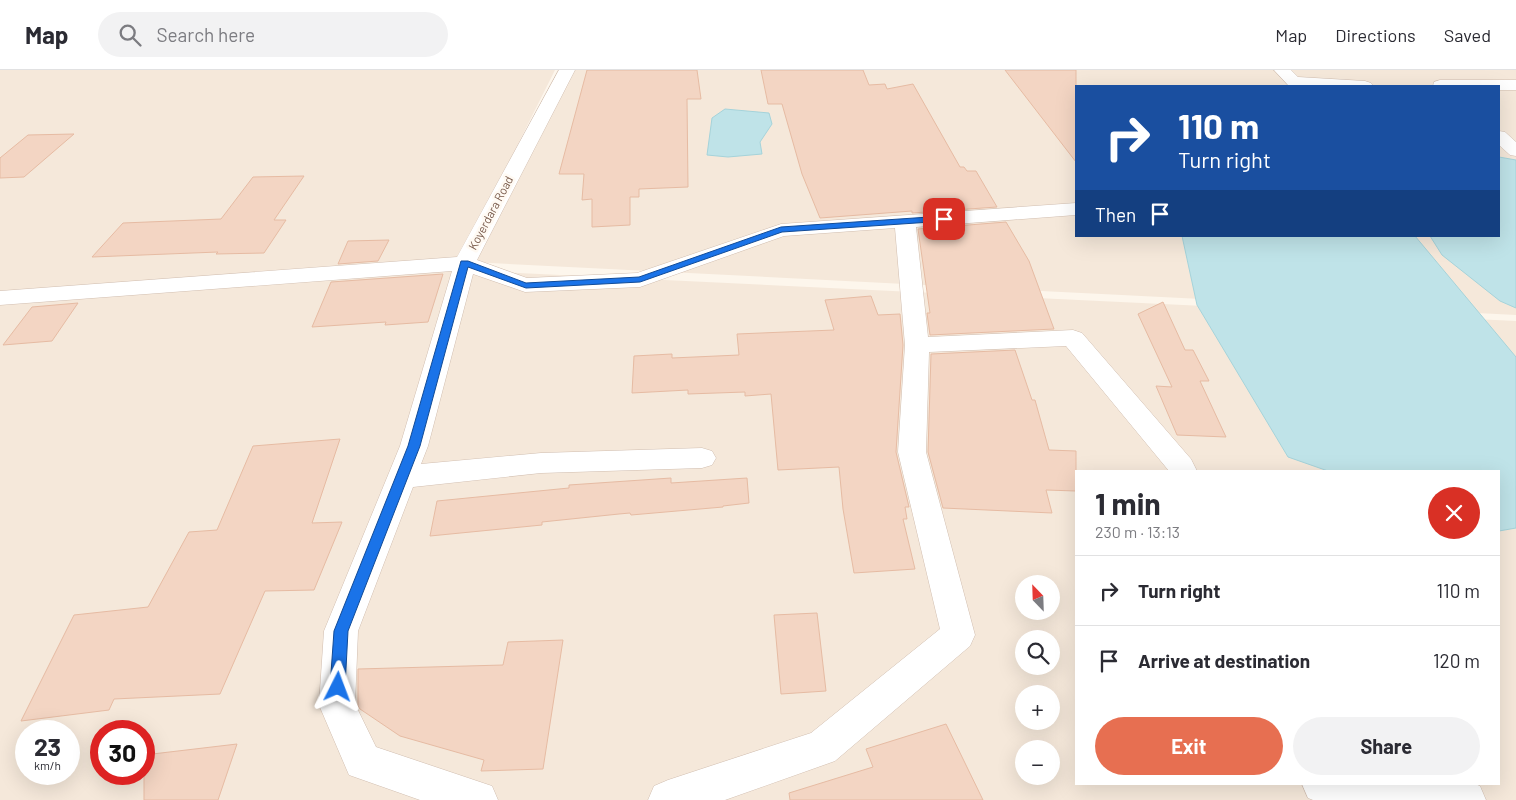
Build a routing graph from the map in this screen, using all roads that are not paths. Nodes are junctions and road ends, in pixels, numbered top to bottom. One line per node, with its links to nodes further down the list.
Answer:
1 (567, 70): 12 (street, Koyerdara Road)
2 (1282, 70): 3 (street)
3 (1347, 85)
4 (1440, 85): 6 (street)
5 (1500, 85): 7 (street)
6 (1500, 85)
7 (1516, 85)
8 (1500, 137): 9 (street)
9 (1516, 151)
10 (1075, 209): 11 (street)
11 (905, 221): 12 (street); 14 (street)
12 (464, 263): 13 (street); 17 (street, Koyerdara Road)
13 (0, 298)
14 (917, 345): 16 (street); 20 (street)
15 (702, 458): 17 (street)
16 (1183, 470)
17 (402, 477): 19 (street, Koyerdara Road)
18 (1331, 785): 21 (street)
19 (478, 800)
20 (668, 800)
21 (1466, 800)

